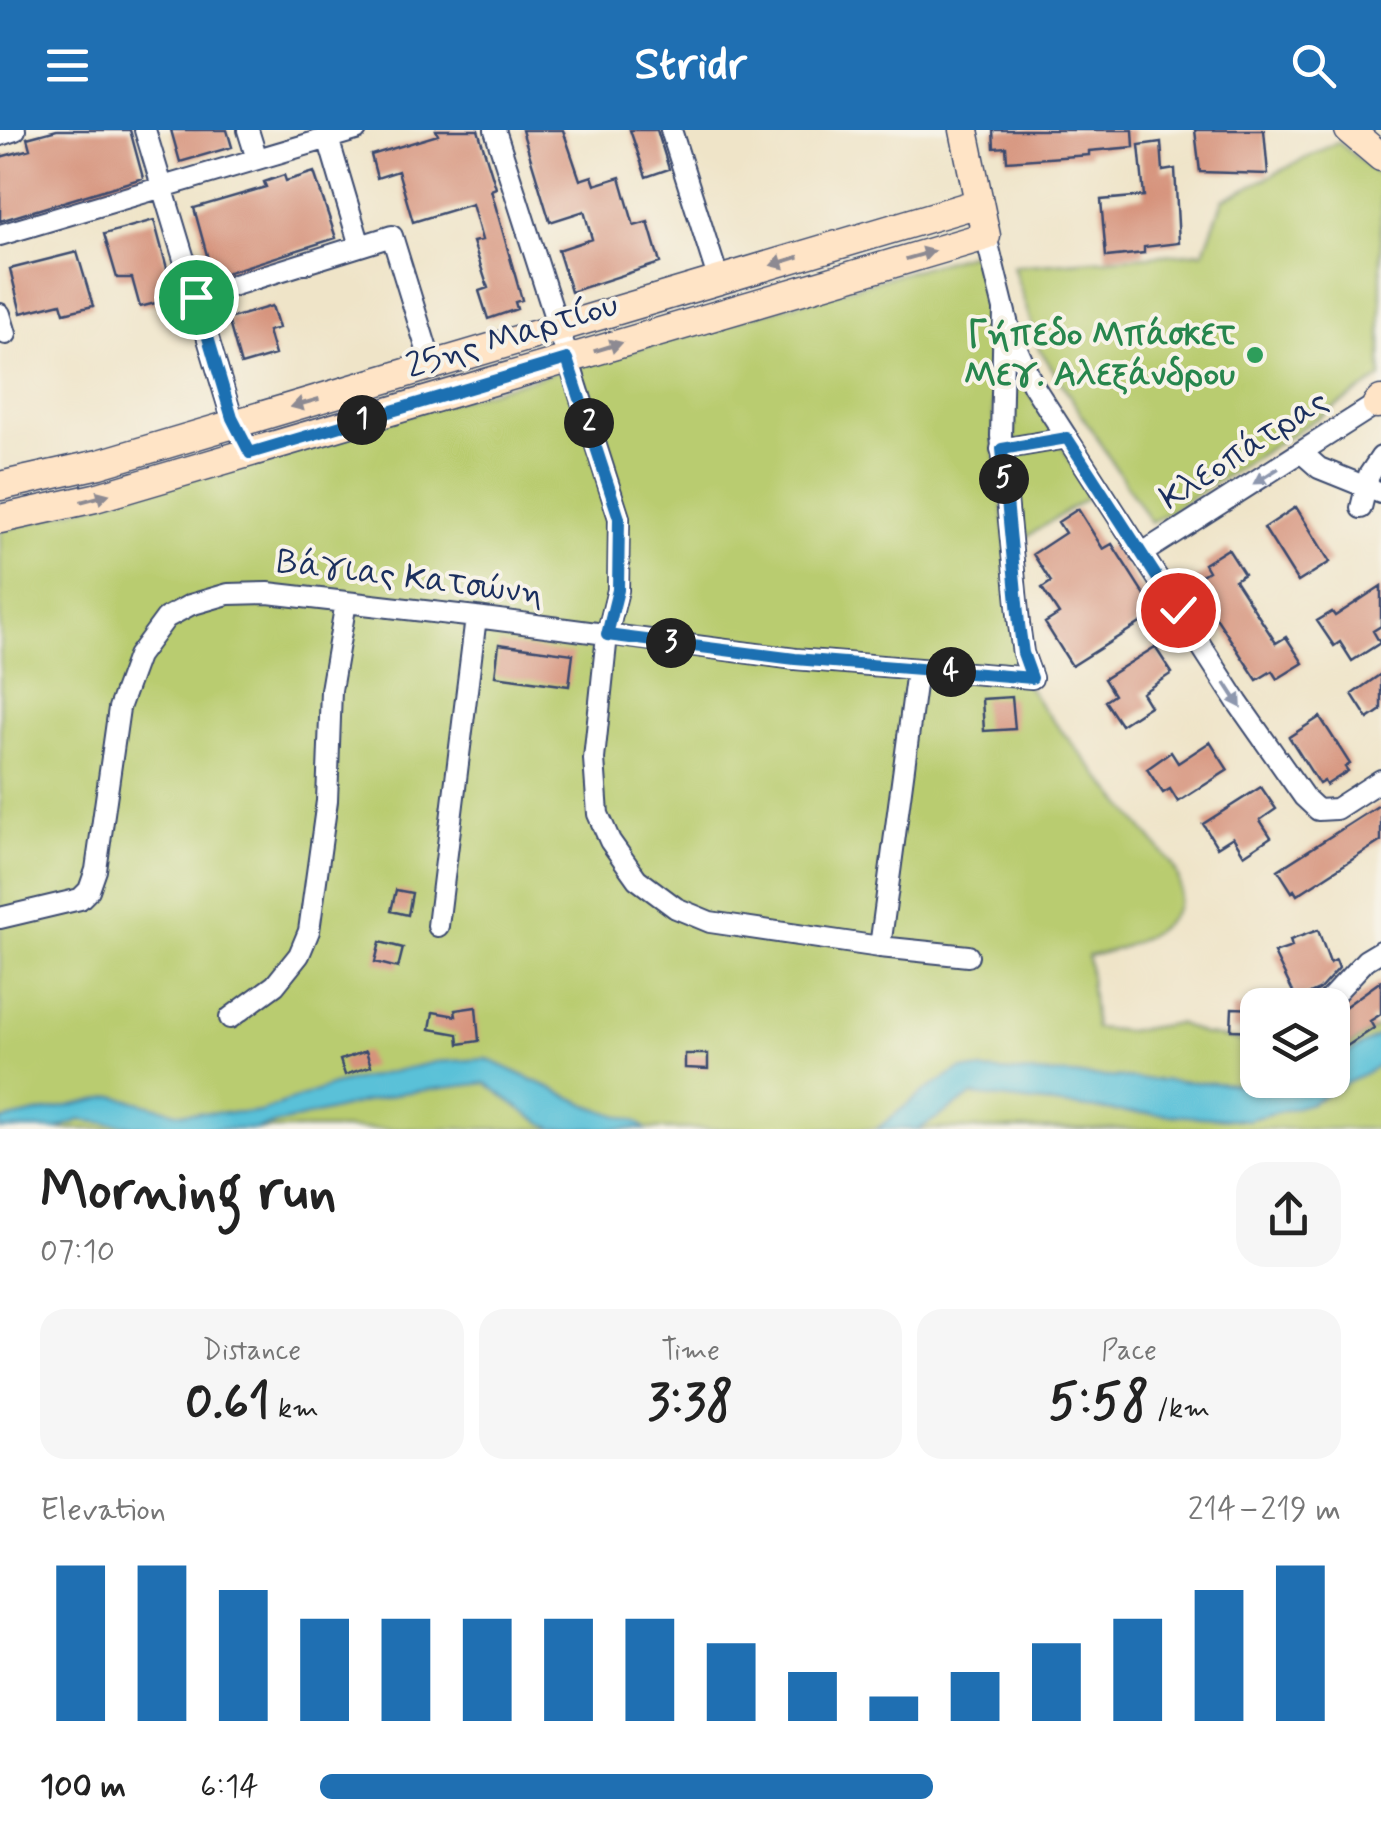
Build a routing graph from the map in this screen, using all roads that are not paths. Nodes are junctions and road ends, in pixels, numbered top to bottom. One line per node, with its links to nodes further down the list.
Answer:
1 (16, 130): 9 (street)
2 (145, 130): 13 (street)
3 (248, 130): 12 (street)
4 (356, 130): 10 (street)
5 (494, 130): 21 (street)
6 (671, 130): 18 (street)
7 (964, 130): 14 (street)
8 (1349, 130): 11 (street)
9 (0, 134)
10 (328, 138): 12 (street); 17 (street)
11 (1381, 157)
12 (257, 159): 13 (street)
13 (162, 186): 15 (street); 19 (street)
14 (979, 202): 16 (street); 18 (street, 25ης Μαρτίου, one-way to 18)
15 (0, 235)
16 (986, 236): 20 (street); 22 (street, 25ης Μαρτίου, one-way to 16)
17 (360, 246): 19 (street); 23 (street)
18 (718, 281): 21 (street, 25ης Μαρτίου)
19 (196, 297): 25 (street)
20 (1004, 312): 26 (street); 27 (street)
21 (557, 328): 22 (street); 23 (street, 25ης Μαρτίου)
22 (567, 359): 28 (street, 25ης Μαρτίου); 38 (street)
23 (432, 366): 25 (street, 25ης Μαρτίου, one-way to 25)
24 (1378, 407): 29 (street, Κλεοπάτρας)
25 (234, 424): 28 (street); 31 (street, 25ης Μαρτίου)
26 (1067, 438): 27 (street); 35 (street)
27 (1002, 449): 39 (street, Βάγιας Κατσώνη)
28 (250, 453): 34 (street, 25ης Μαρτίου, one-way to 28)
29 (1302, 453): 32 (street); 35 (street, Κλεοπάτρας, one-way to 35)
30 (1381, 457): 32 (street)
31 (0, 486)
32 (1373, 490): 33 (street)
33 (1361, 508)
34 (0, 519)
35 (1142, 554): 40 (street, one-way to 40)
36 (346, 602): 37 (street, Βάγιας Κατσώνη); 41 (street, Βάγιας Κατσώνη); 47 (street)
37 (476, 617): 38 (street, Βάγιας Κατσώνη); 42 (street)
38 (607, 635): 39 (street, Βάγιας Κατσώνη); 43 (street)
39 (917, 670): 43 (street)
40 (1381, 780)
41 (0, 918)
42 (438, 926)
43 (880, 947): 45 (street)
44 (1381, 951): 46 (street)
45 (968, 956)
46 (1340, 988)
47 (230, 1018)

